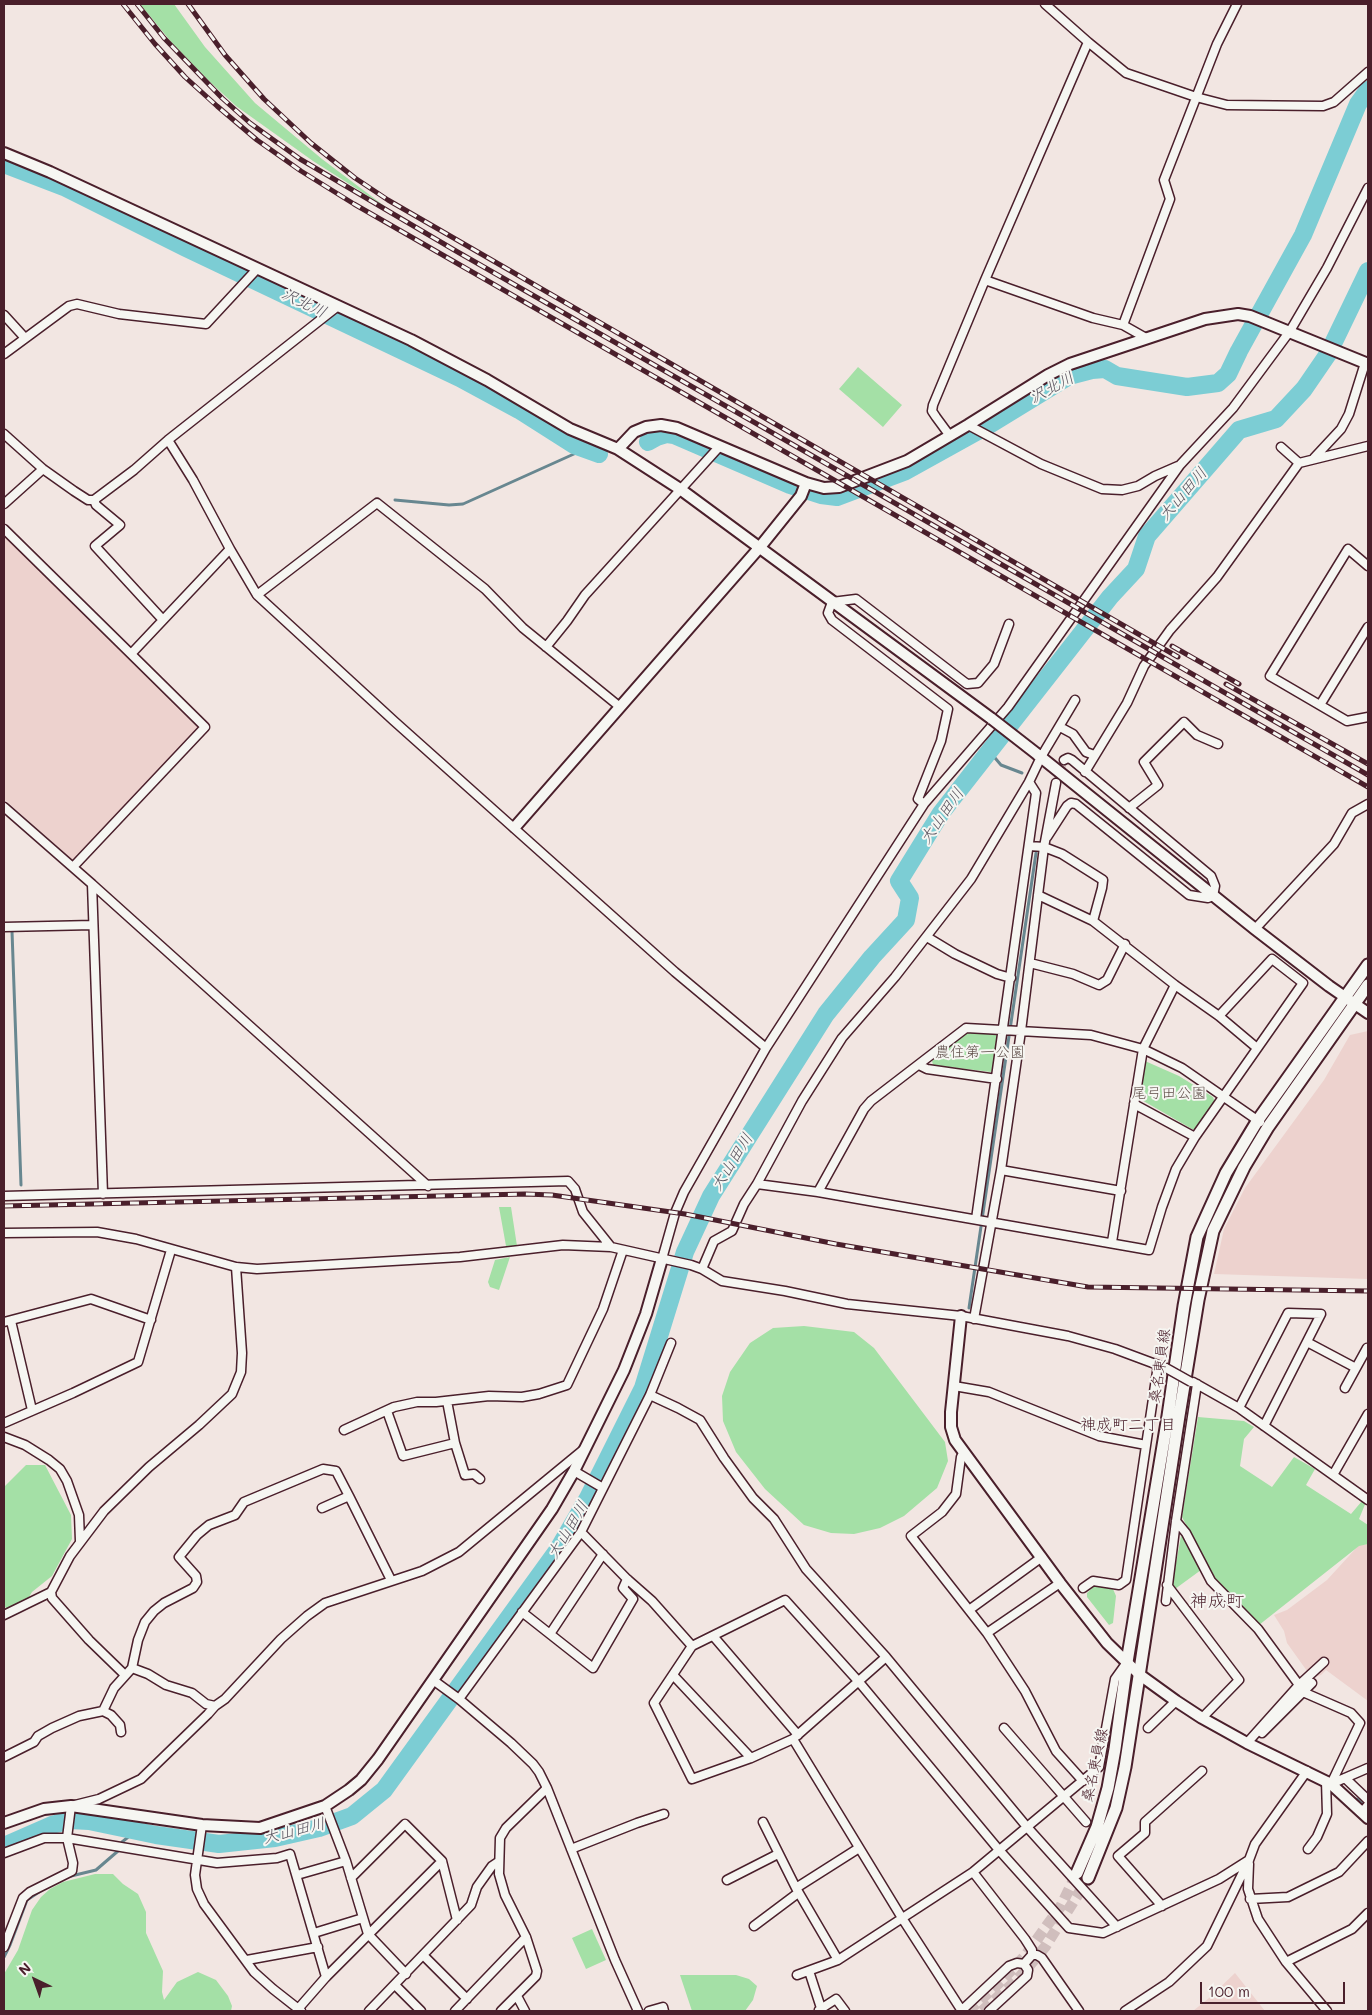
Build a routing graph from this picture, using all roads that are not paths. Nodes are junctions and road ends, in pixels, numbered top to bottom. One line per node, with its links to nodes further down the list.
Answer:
1 (1045, 4): 3 (street)
2 (1237, 4): 5 (street)
3 (1088, 42): 5 (street); 9 (street)
4 (1368, 72): 5 (street)
5 (1196, 97): 12 (street)
6 (4, 153): 8 (street)
7 (1368, 188): 13 (street)
8 (255, 271): 10 (street); 14 (street)
9 (984, 280): 12 (street); 20 (street)
10 (335, 309): 21 (street); 24 (street)
11 (4, 315): 14 (street)
12 (1123, 325): 15 (street)
13 (1290, 331): 15 (street); 17 (street); 28 (street)
14 (25, 338): 16 (street)
15 (1146, 338): 18 (street)
16 (4, 354)
17 (1366, 363): 26 (street)
18 (971, 427): 20 (street); 28 (street)
19 (4, 434): 29 (street)
20 (950, 436): 30 (street)
21 (168, 440): 32 (street); 36 (street)
22 (1368, 446): 26 (street)
23 (1281, 447): 27 (street)
24 (618, 449): 25 (street); 31 (street)
25 (715, 451): 30 (street); 31 (street)
26 (1314, 458): 27 (street)
27 (1299, 463): 52 (street)
28 (1180, 465): 57 (street)
29 (43, 469): 32 (street); 33 (street)
30 (806, 484): 35 (street)
31 (680, 489): 35 (street); 43 (street)
32 (94, 500): 40 (street)
33 (4, 504)
34 (4, 529): 44 (street)
35 (760, 547): 39 (street); 47 (street)
36 (230, 549): 38 (street); 40 (street)
37 (1368, 566): 46 (street)
38 (257, 595): 43 (street); 61 (street)
39 (832, 602): 41 (street); 51 (street, bridge); 57 (street)
40 (163, 620): 44 (street)
41 (1009, 624)
42 (1368, 627): 46 (street)
43 (546, 647): 47 (street)
44 (131, 654): 64 (street)
45 (1075, 700): 49 (street)
46 (1320, 705): 48 (street)
47 (620, 707): 61 (street)
48 (1368, 717)
49 (1060, 727): 51 (street); 52 (street)
50 (1218, 744): 60 (street)
51 (1039, 755): 55 (street); 67 (street)
52 (1094, 755): 54 (street)
53 (1064, 760): 54 (street)
54 (1086, 772): 60 (street)
55 (1029, 782): 63 (street); 72 (street)
56 (1056, 783): 62 (street)
57 (924, 804): 83 (street)
58 (1368, 804): 71 (street)
59 (4, 807): 64 (street)
60 (1129, 808): 67 (street)
61 (515, 827): 83 (street)
62 (1044, 844): 63 (street); 66 (street); 67 (street); 68 (street)
63 (1029, 846): 76 (street)
64 (73, 867): 65 (street)
65 (92, 884): 69 (street); 95 (street)
66 (1038, 895): 68 (street); 74 (street)
67 (1213, 896): 71 (street)
68 (1093, 921): 73 (street)
69 (93, 925): 70 (street); 98 (street)
70 (4, 927)
71 (1255, 929): 79 (street)
72 (927, 937): 76 (street); 94 (street)
73 (1125, 944): 74 (street); 77 (street)
74 (1030, 963): 82 (street)
75 (1368, 964): 79 (main road, 桑名東員線)
76 (1011, 978): 82 (street)
77 (1175, 985): 81 (street); 85 (street)
78 (1368, 985): 79 (main road, 桑名東員線)
79 (1351, 1001): 80 (street); 90 (main road, 桑名東員線); 91 (main road, 桑名東員線)
80 (1368, 1013)
81 (1219, 1016): 84 (street); 84 (street)
82 (1012, 1030): 85 (street); 86 (street); 87 (street); 93 (street)
83 (766, 1048): 107 (street)
84 (1257, 1048): 88 (street)
85 (1143, 1049): 88 (street); 89 (street)
86 (919, 1065): 87 (street); 97 (street)
87 (997, 1079): 100 (street)
88 (1225, 1095): 90 (street); 92 (street)
89 (1134, 1104): 92 (street); 96 (street)
90 (1258, 1120): 91 (street); 163 (main road, 桑名東員線)
91 (1268, 1127): 168 (main road, 桑名東員線)
92 (1196, 1137): 103 (street)
93 (1000, 1170): 96 (street); 101 (street)
94 (757, 1184): 97 (street); 109 (street)
95 (428, 1186): 98 (street); 104 (street)
96 (1121, 1191): 103 (street)
97 (818, 1192): 100 (street)
98 (103, 1194): 99 (street)
99 (4, 1196)
100 (977, 1220): 101 (street)
101 (989, 1222): 103 (street); 111 (street)
102 (4, 1233): 105 (street)
103 (1112, 1242)
104 (611, 1247): 106 (street); 108 (street)
105 (171, 1250): 108 (street); 112 (street)
106 (623, 1250): 107 (street); 123 (street)
107 (664, 1259): 109 (street); 134 (street)
108 (236, 1267): 145 (street)
109 (702, 1269): 110 (street)
110 (962, 1316): 111 (street); 120 (street)
111 (974, 1319): 117 (street)
112 (151, 1320): 113 (street); 125 (street)
113 (8, 1321): 125 (street)
114 (1307, 1342): 118 (street); 124 (street); 129 (street)
115 (671, 1343): 122 (street)
116 (1367, 1348): 118 (street)
117 (1162, 1367): 119 (street, bridge); 133 (street)
118 (1356, 1368): 121 (street)
119 (1194, 1383): 124 (street); 143 (street)
120 (954, 1386): 133 (street); 135 (street)
121 (1345, 1388)
122 (650, 1395): 139 (street); 162 (street)
123 (447, 1401): 126 (street); 132 (street)
124 (1239, 1408): 129 (street)
125 (32, 1410): 128 (street)
126 (387, 1411): 130 (street); 132 (street)
127 (1368, 1414): 137 (street)
128 (4, 1423)
129 (1264, 1426): 137 (street)
130 (344, 1430)
131 (4, 1437): 145 (street)
132 (455, 1443): 138 (street)
133 (1146, 1445): 152 (street)
134 (585, 1448): 136 (street); 149 (street)
135 (964, 1452): 147 (street); 155 (street)
136 (576, 1472): 139 (street); 169 (street)
137 (1333, 1475): 141 (street)
138 (480, 1479)
139 (601, 1487): 144 (street)
140 (349, 1496): 142 (street); 149 (street); 165 (street)
141 (1368, 1500)
142 (322, 1508)
143 (1176, 1520): 151 (street); 172 (street)
144 (580, 1532): 146 (street); 156 (street)
145 (80, 1541): 153 (street)
146 (603, 1554): 148 (street); 159 (street)
147 (1042, 1557): 150 (street); 155 (street)
148 (627, 1579): 159 (street); 161 (street)
149 (392, 1580): 175 (street)
150 (1060, 1582): 158 (street); 163 (street)
151 (1167, 1585): 154 (street); 177 (street)
152 (1083, 1588)
153 (51, 1592): 157 (street); 166 (street)
154 (1166, 1601)
155 (969, 1610): 158 (street)
156 (522, 1612): 159 (street); 173 (street)
157 (4, 1615)
158 (988, 1633): 191 (street)
159 (550, 1634)
160 (714, 1637): 161 (street); 170 (street); 183 (street)
161 (692, 1646): 167 (street)
162 (886, 1657): 170 (street); 204 (street)
163 (1126, 1662): 168 (street); 191 (street); 219 (main road, 桑名東員線)
164 (1324, 1662): 172 (street)
165 (132, 1668): 166 (street); 175 (street)
166 (124, 1674): 176 (street)
167 (673, 1675): 186 (street); 186 (street)
168 (1140, 1675): 174 (street); 222 (main road, 桑名東員線)
169 (435, 1682): 173 (street); 197 (street)
170 (859, 1682): 183 (street); 210 (street)
171 (1312, 1684): 172 (street)
172 (1301, 1689): 178 (street); 184 (street)
173 (458, 1698): 193 (street)
174 (1176, 1701): 177 (street); 181 (street)
175 (214, 1706): 196 (street)
176 (103, 1711): 182 (street); 185 (street)
177 (1202, 1718): 184 (street)
178 (1360, 1722): 179 (street); 192 (street)
179 (1368, 1727)
180 (1004, 1728): 194 (street)
181 (1148, 1728)
182 (121, 1732)
183 (795, 1737): 186 (street); 207 (street)
184 (1249, 1744): 189 (street)
185 (4, 1757)
186 (751, 1758)
187 (1368, 1768): 190 (street)
188 (1202, 1771): 226 (street)
189 (1307, 1771): 192 (street); 215 (street)
190 (1345, 1778): 192 (street); 195 (street)
191 (1083, 1781): 194 (street)
192 (1329, 1783): 198 (street); 208 (street)
193 (547, 1788): 209 (street); 217 (street)
194 (1064, 1797): 201 (street); 204 (street)
195 (1368, 1800)
196 (70, 1806): 202 (street); 203 (street); 205 (street)
197 (326, 1810): 203 (street); 214 (street)
198 (1366, 1812)
199 (664, 1814): 209 (street)
200 (763, 1822): 212 (street)
201 (1086, 1822)
202 (4, 1824)
203 (202, 1824): 213 (street)
204 (1027, 1827): 210 (street); 232 (street)
205 (67, 1838): 211 (street); 213 (street); 236 (street)
206 (1368, 1841): 225 (street)
207 (859, 1848): 224 (street); 229 (street)
208 (1308, 1849)
209 (571, 1850): 259 (street)
210 (999, 1850): 218 (street); 232 (street)
211 (4, 1853)
212 (778, 1854): 223 (street); 224 (street)
213 (196, 1859): 220 (street); 240 (street)
214 (346, 1860): 220 (street); 221 (street)
215 (1249, 1860): 225 (street); 226 (street); 266 (street)
216 (442, 1861): 221 (street); 230 (street); 234 (street)
217 (498, 1862): 230 (street); 235 (street)
218 (973, 1872): 229 (street); 239 (street)
219 (1077, 1874)
220 (297, 1875): 233 (street)
221 (351, 1878): 228 (street)
222 (1088, 1878)
223 (727, 1880)
224 (797, 1891): 231 (street); 241 (street)
225 (1250, 1899): 242 (street)
226 (1162, 1906): 232 (street)
227 (1368, 1913): 242 (street)
228 (363, 1918): 233 (street); 234 (street)
229 (902, 1918): 241 (street); 263 (street)
230 (457, 1920): 238 (street)
231 (754, 1926)
232 (1117, 1927)
233 (314, 1933): 237 (street)
234 (368, 1934): 245 (street); 247 (street)
235 (526, 1938): 249 (street); 250 (street)
236 (4, 1946)
237 (318, 1947): 240 (street); 247 (street)
238 (423, 1955): 245 (street); 250 (street)
239 (1032, 1955): 243 (street); 265 (street)
240 (247, 1960): 252 (street)
241 (838, 1960): 244 (street)
242 (1286, 1962): 267 (street)
243 (1024, 1964): 251 (street); 263 (street)
244 (808, 1971): 246 (street); 254 (street)
245 (406, 1974): 248 (street)
246 (797, 1975)
247 (326, 1976): 252 (street)
248 (395, 1985): 253 (street); 255 (street)
249 (516, 1996): 257 (street); 258 (street)
250 (467, 1999): 256 (street)
251 (999, 2008): 264 (street)
252 (300, 2010)
253 (416, 2010)
254 (819, 2010): 262 (street)
255 (369, 2011)
256 (454, 2011)
257 (501, 2011)
258 (525, 2011)
259 (638, 2011)
260 (649, 2011): 261 (street)
261 (664, 2011)
262 (845, 2011)
263 (962, 2011)
264 (989, 2011)
265 (1079, 2011)
266 (1125, 2011)
267 (1327, 2011)

